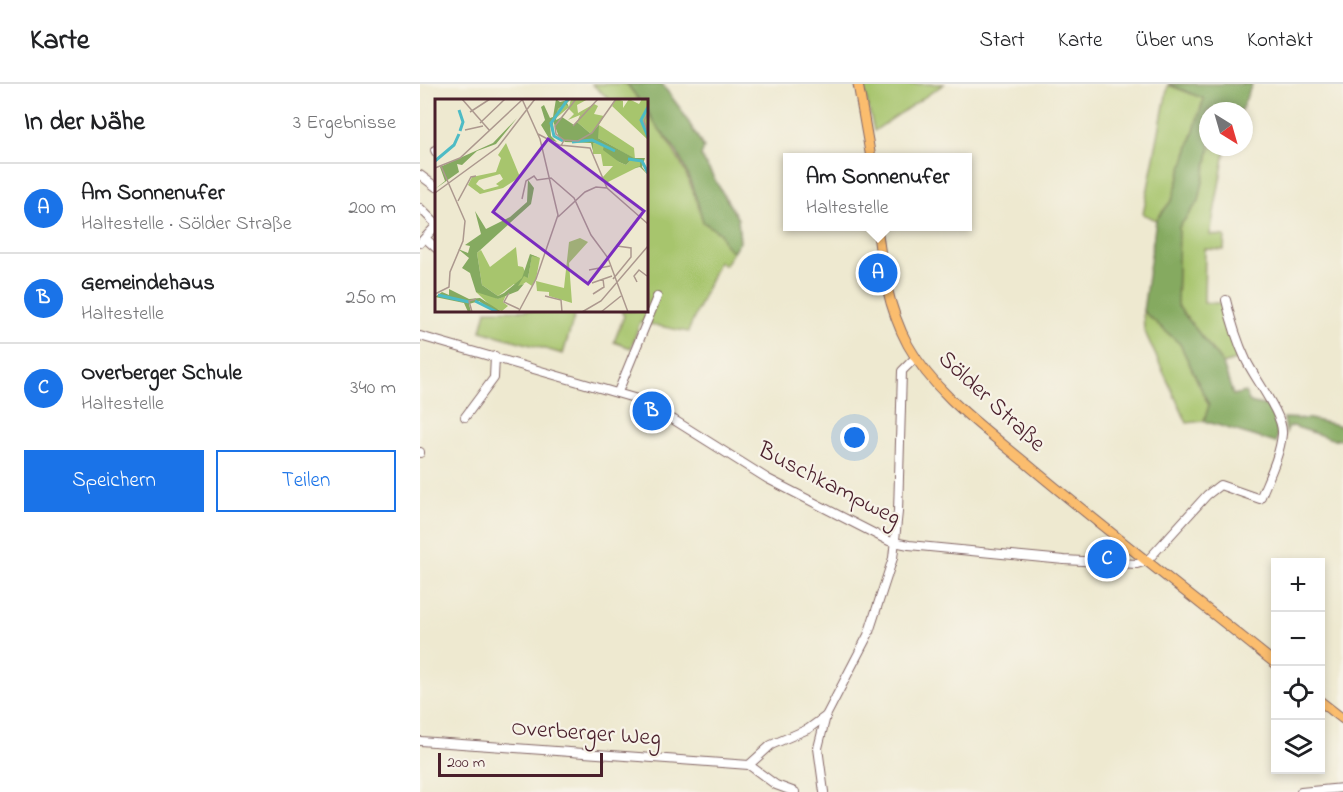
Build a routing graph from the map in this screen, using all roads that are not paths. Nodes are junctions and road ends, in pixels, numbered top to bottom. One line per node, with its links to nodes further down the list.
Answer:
1 (858, 84): 2 (main road)
2 (870, 153)
3 (420, 175): 4 (street)
4 (435, 186)
5 (420, 208): 6 (street)
6 (435, 224)
7 (435, 226): 9 (street)
8 (878, 231): 14 (main road, Sölder Straße)
9 (422, 241)
10 (657, 297): 15 (street)
11 (1226, 300): 18 (street)
12 (420, 336): 13 (street, Buschkampweg)
13 (495, 356): 15 (street, Buschkampweg); 16 (street)
14 (916, 357): 17 (street); 18 (main road, Sölder Straße)
15 (618, 392): 17 (street, Buschkampweg)
16 (465, 417)
17 (895, 543): 18 (street, Buschkampweg); 21 (street)
18 (1147, 561): 19 (main road, Sölder Straße)
19 (1271, 661)
20 (1325, 705): 22 (main road)
21 (826, 716): 24 (street); 27 (street)
22 (1343, 719)
23 (420, 741): 24 (street, Overberger Weg)
24 (749, 765): 26 (street)
25 (1343, 788): 28 (street)
26 (795, 792)
27 (824, 792)
28 (1301, 792)

